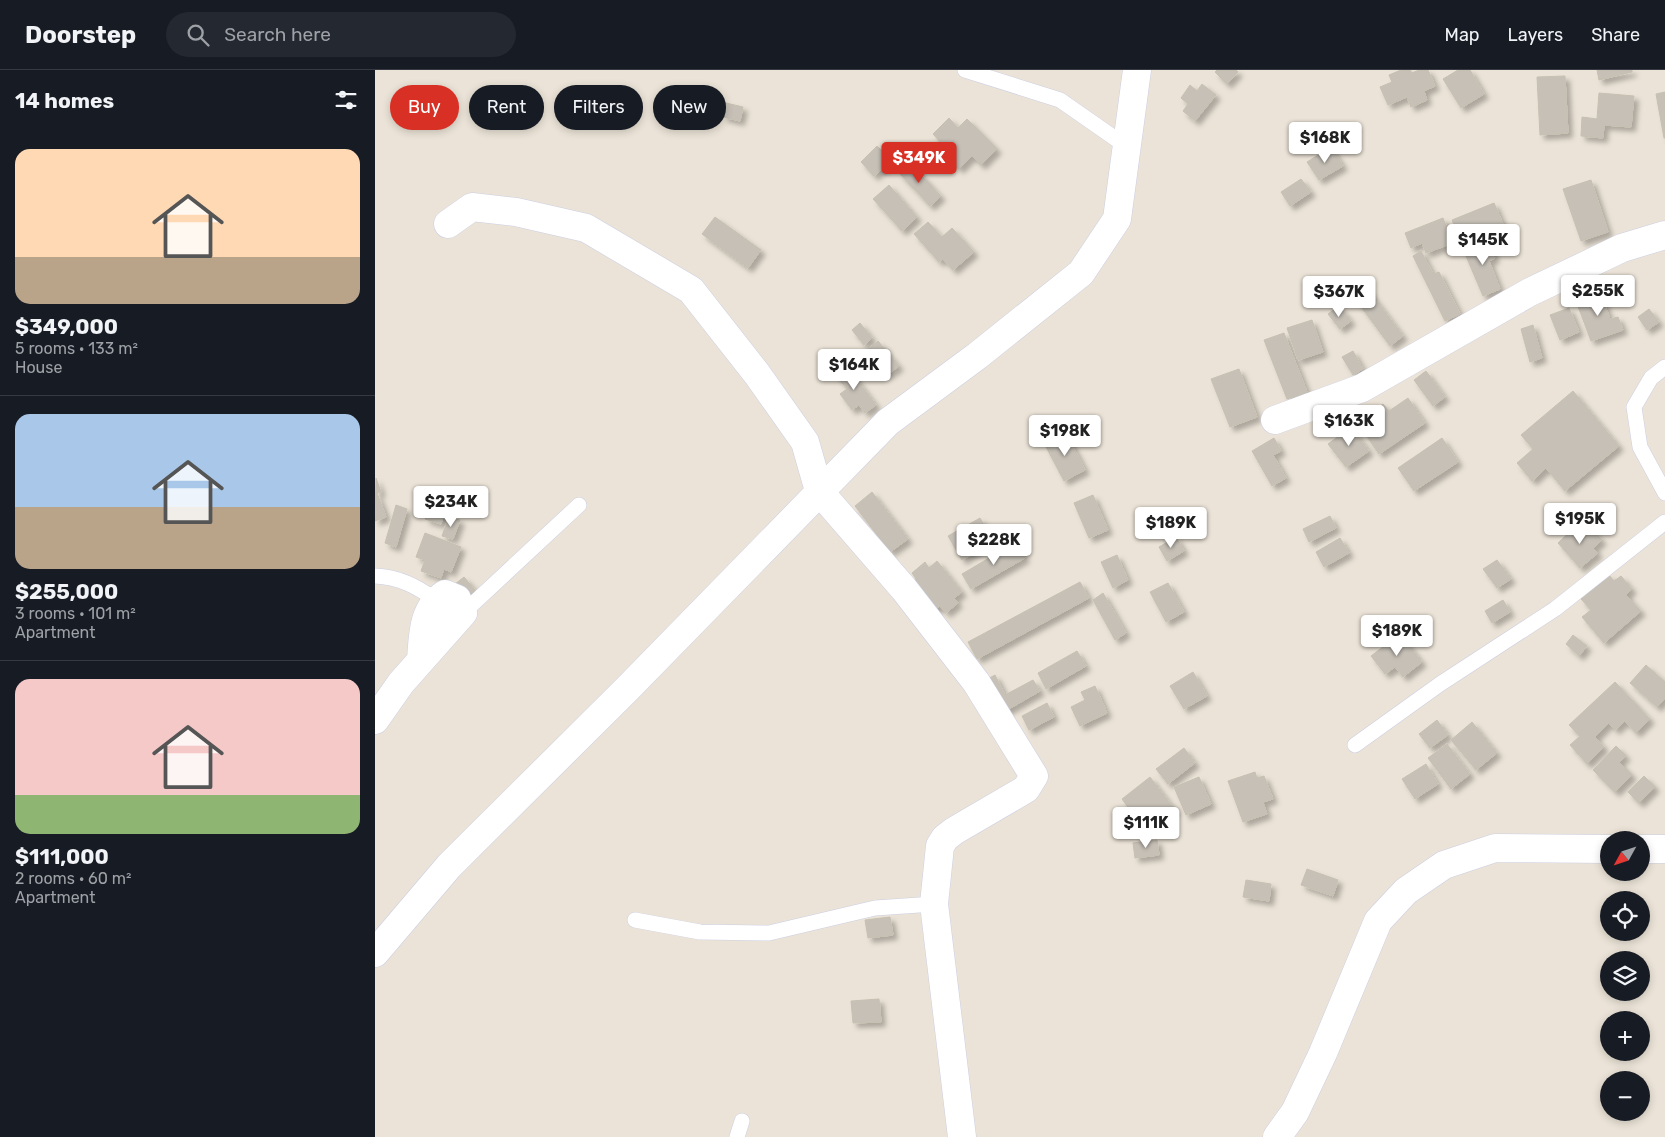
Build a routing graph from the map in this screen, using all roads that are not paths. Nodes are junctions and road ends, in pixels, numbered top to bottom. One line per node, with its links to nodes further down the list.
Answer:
1 (965, 70): 3 (lane)
2 (1137, 70): 3 (street)
3 (1126, 146): 8 (street)
4 (448, 224): 8 (street)
5 (1665, 235): 7 (street)
6 (1665, 368): 9 (lane)
7 (1275, 420)
8 (819, 491): 21 (street); 23 (street)
9 (1665, 493)
10 (579, 505): 14 (lane)
11 (1665, 522): 17 (lane)
12 (375, 576): 13 (lane)
13 (436, 600): 14 (street); 15 (street)
14 (463, 613): 15 (street)
15 (421, 660): 16 (street)
16 (375, 720)
17 (1355, 745)
18 (1600, 849): 27 (street)
19 (1650, 849): 20 (street)
20 (1665, 849)
21 (934, 904): 22 (lane); 26 (street)
22 (635, 920)
23 (375, 953)
24 (742, 1121): 25 (lane)
25 (737, 1137)
26 (962, 1137)
27 (1277, 1137)

